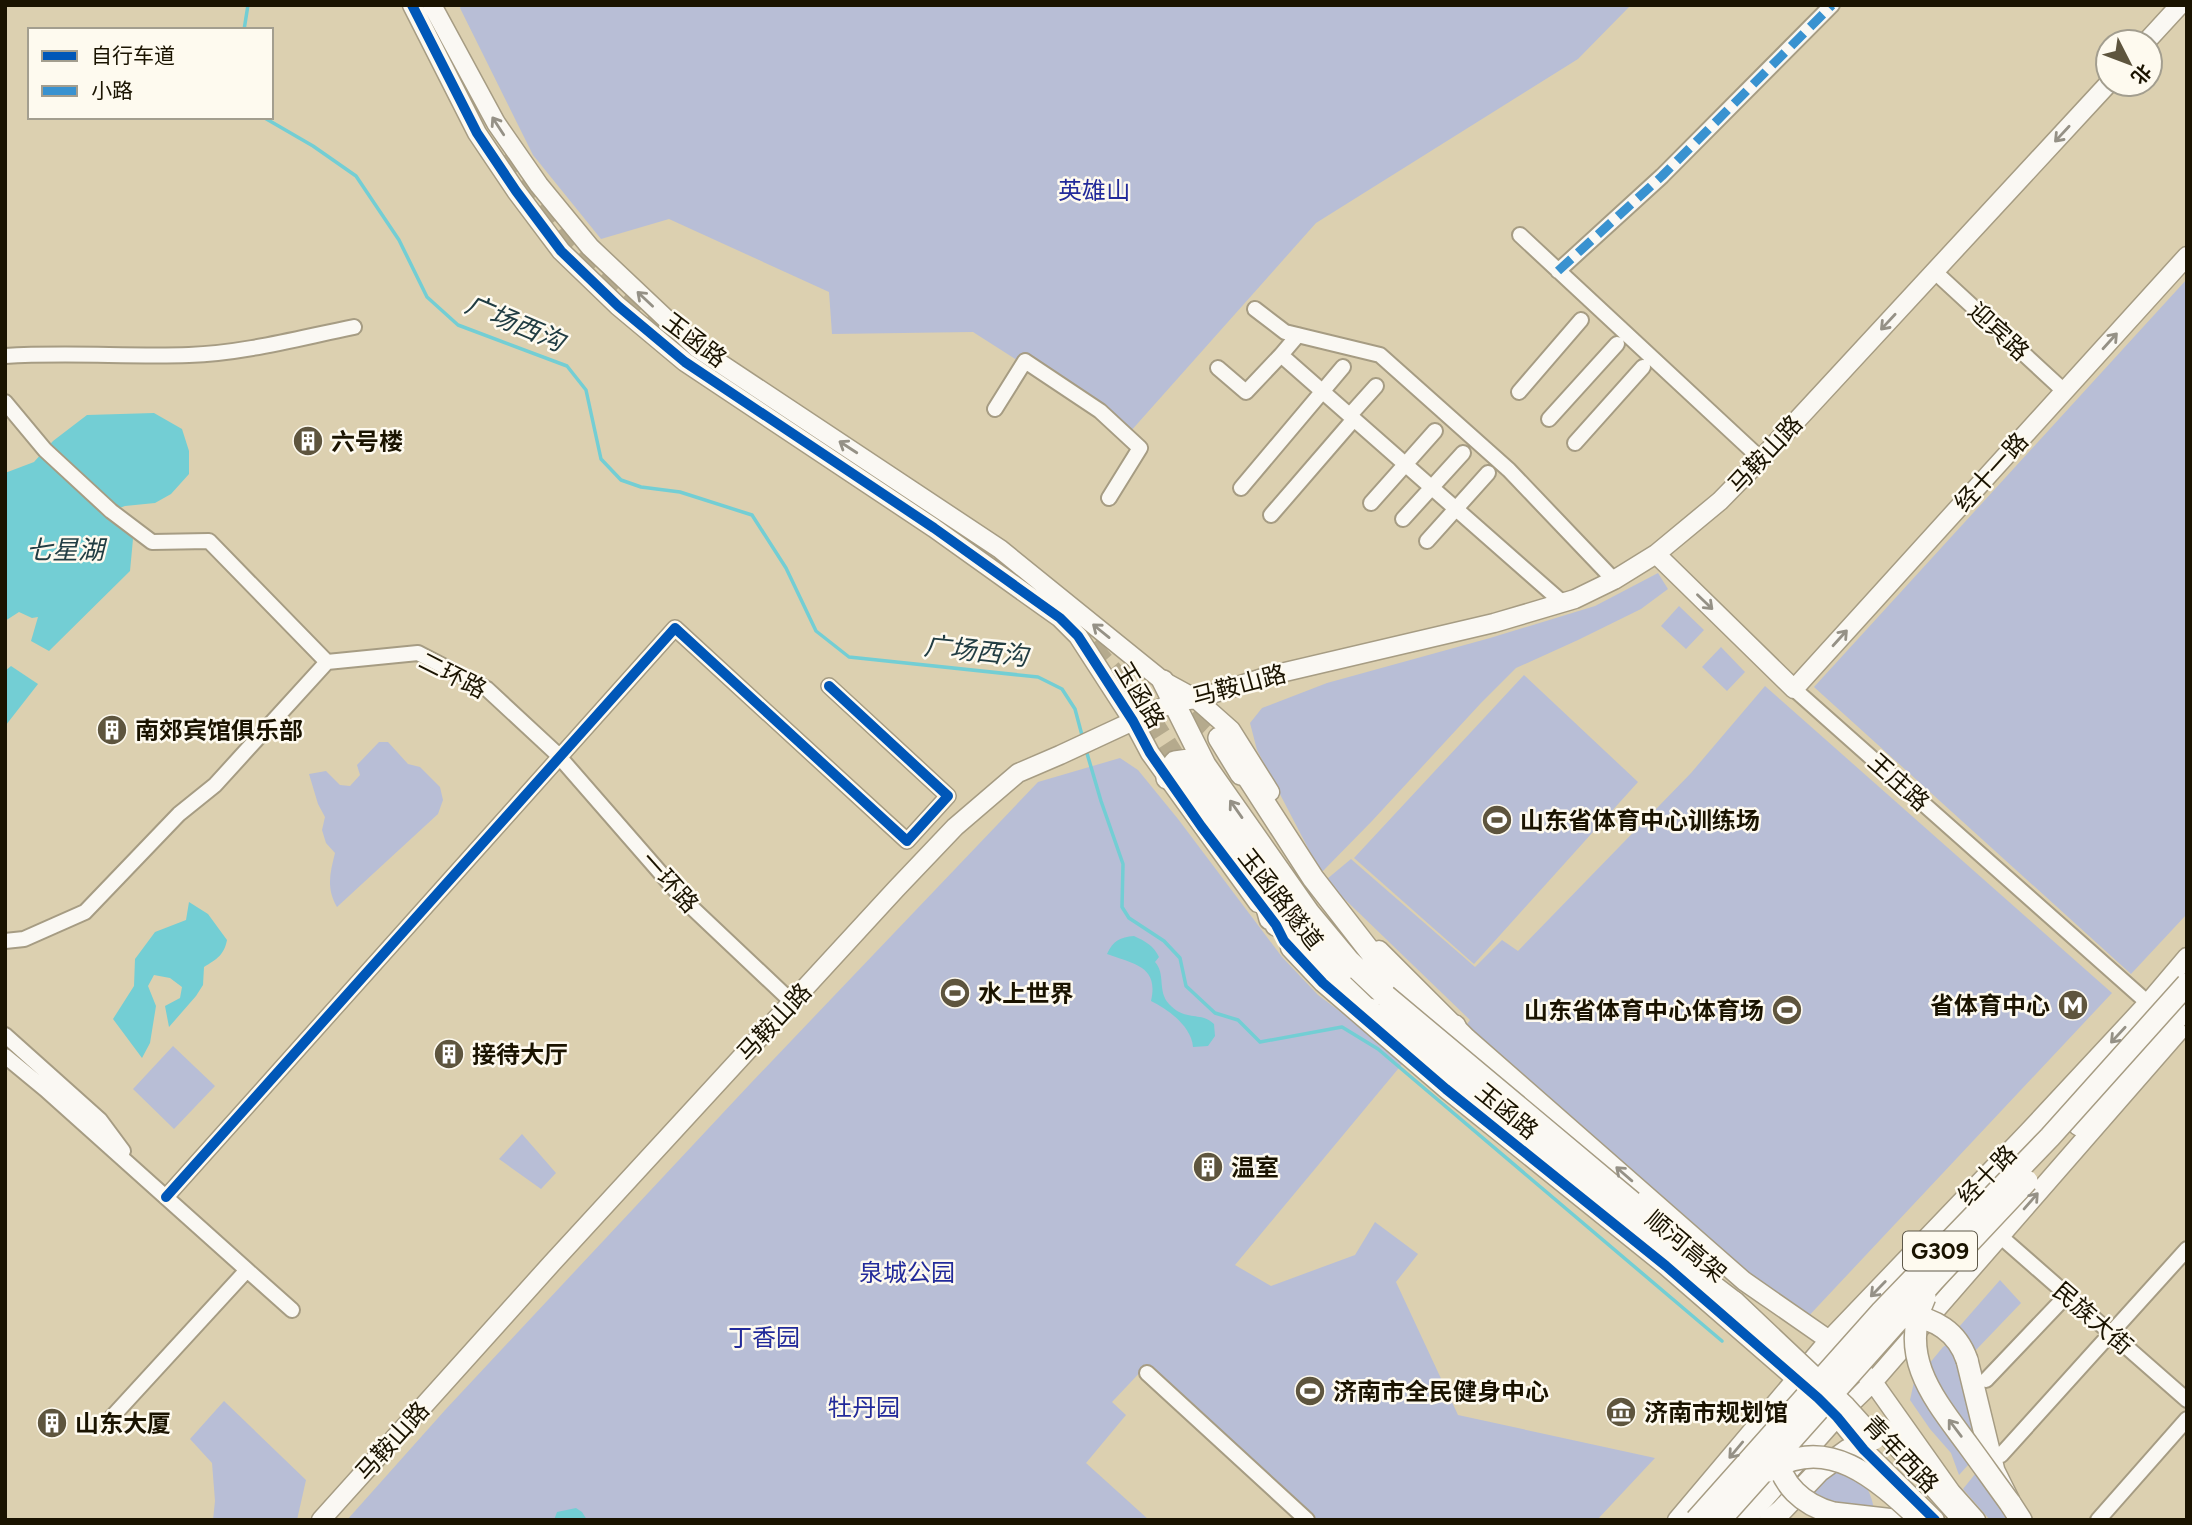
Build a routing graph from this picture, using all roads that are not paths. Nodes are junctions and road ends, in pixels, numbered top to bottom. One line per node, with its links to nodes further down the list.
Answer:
1 (412, 5): 52 (main road, 玉函路)
2 (432, 5): 47 (main road, 玉函路, one-way to 2)
3 (1832, 5): 9 (street)
4 (2180, 5): 5 (main road)
5 (2159, 28)
6 (2094, 98): 10 (main road, 马鞍山路, one-way to 10)
7 (1520, 235): 9 (street)
8 (2187, 256): 24 (main road, 经十一路, one-way to 8)
9 (1558, 271): 32 (street)
10 (1931, 275): 24 (street, 迎宾路); 32 (main road, 马鞍山路, one-way to 32)
11 (1255, 309): 14 (street)
12 (1581, 320): 23 (street)
13 (354, 327): 17 (street)
14 (1298, 335): 16 (street); 44 (street)
15 (1617, 344): 28 (street)
16 (1281, 355): 20 (street); 22 (street)
17 (5, 356)
18 (1343, 367): 22 (street)
19 (1643, 367): 30 (street)
20 (1218, 368)
21 (1377, 387): 27 (street)
22 (1322, 391): 27 (street); 35 (street)
23 (1519, 392)
24 (2061, 395): 49 (main road, 经十一路, one-way to 24)
25 (5, 402): 46 (street)
26 (995, 409): 37 (street)
27 (1352, 417): 33 (street); 40 (street)
28 (1549, 419)
29 (1435, 431): 33 (street)
30 (1575, 443)
31 (1463, 453): 36 (street)
32 (1761, 459): 43 (main road, 马鞍山路)
33 (1406, 465): 36 (street); 38 (street)
34 (1488, 473): 39 (street)
35 (1241, 488)
36 (1432, 488): 39 (street); 41 (street)
37 (1110, 498)
38 (1371, 503)
39 (1456, 509): 42 (street); 45 (street)
40 (1271, 515)
41 (1403, 519)
42 (1427, 541)
43 (1656, 554): 44 (main road, 马鞍山路); 49 (main road, 王庄路, one-way to 49)
44 (1614, 580): 45 (main road, 马鞍山路)
45 (1563, 603): 50 (main road, 马鞍山路)
46 (327, 662): 54 (street, 二环路); 59 (street)
47 (1163, 681): 50 (main road, 玉函路); 51 (highway)
48 (829, 686): 54 (street)
49 (1794, 689): 63 (street, 王庄路)
50 (1196, 699): 51 (main road, 马鞍山路); 66 (main road, 玉函路)
51 (1174, 702): 52 (main road, 马鞍山路); 56 (highway)
52 (1133, 721): 56 (main road, 玉函路); 62 (main road, 马鞍山路)
53 (1219, 738): 55 (highway, 玉函路隧道)
54 (558, 755): 62 (street, 一环路); 73 (street)
55 (1234, 762): 64 (highway, 玉函路隧道); 66 (highway)
56 (1186, 773): 57 (highway, 玉函路隧道); 58 (main road, 玉函路); 64 (highway, one-way to 56)
57 (1206, 803): 58 (highway); 64 (highway, 玉函路隧道)
58 (1273, 922): 64 (highway); 71 (main road, 玉函路)
59 (5, 941)
60 (2187, 957): 63 (main road, 经十路)
61 (2187, 984): 82 (highway, 经十路 / G309, bridge)
62 (792, 1002): 99 (main road, 马鞍山路)
63 (2148, 1003): 74 (main road, 经十路, one-way to 74)
64 (1384, 1005): 108 (highway, 顺河高架, bridge); 109 (highway, 顺河高架, bridge)
65 (2187, 1007): 79 (highway, 经十路 / G309, bridge)
66 (1455, 1026): 70 (main road, 玉函路)
67 (2184, 1029): 75 (main road, 经十路, one-way to 67)
68 (5, 1035): 72 (street)
69 (5, 1056): 72 (street)
70 (1518, 1082): 71 (main road); 84 (main road, 玉函路, one-way to 70)
71 (1487, 1122): 86 (main road, 玉函路)
72 (138, 1172): 73 (street)
73 (166, 1197): 78 (street)
74 (1941, 1223): 77 (main road); 84 (main road, 经十路, one-way to 84)
75 (2000, 1236): 77 (main road, 经十路); 80 (street, 民族大街)
76 (2187, 1248): 83 (street)
77 (1980, 1258): 88 (main road, 经十路)
78 (247, 1270): 81 (street); 91 (street)
79 (1934, 1280): 96 (highway, 经十路 / G309, bridge); 97 (highway, one-way to 79, bridge)
80 (2067, 1295): 83 (street, 民族大街); 87 (street)
81 (292, 1310)
82 (1864, 1331): 89 (highway, 经十路 / G309, bridge); 97 (highway, bridge)
83 (2111, 1334): 90 (street, 民族大街); 95 (street)
84 (1829, 1340): 86 (main road, 经十路); 88 (main road, 玉函路)
85 (1147, 1373): 100 (street)
86 (1796, 1379): 92 (main road, 玉函路); 98 (main road, 经十路, one-way to 98)
87 (1986, 1380)
88 (1873, 1382): 92 (main road, 经十路); 110 (main road, 青年西路)
89 (1802, 1399): 98 (highway, 经十路 / G309, bridge); 105 (highway, bridge)
90 (2187, 1400)
91 (112, 1417)
92 (1837, 1417): 94 (main road, 青年西路); 103 (main road, 经十路)
93 (2187, 1419): 111 (street)
94 (1864, 1450): 104 (highway); 107 (main road, 青年西路)
95 (2001, 1455)
96 (1748, 1488): 101 (highway, 经十路 / G309, bridge); 106 (highway, bridge)
97 (2016, 1511)
98 (1684, 1519): 102 (main road)
99 (321, 1520)
100 (1307, 1520)
101 (1720, 1520)
102 (1736, 1520)
103 (1746, 1520)
104 (1770, 1520)
105 (1894, 1520)
106 (1921, 1520)
107 (1935, 1520)
108 (1944, 1520)
109 (1964, 1520)
110 (1976, 1520)
111 (2098, 1520)

